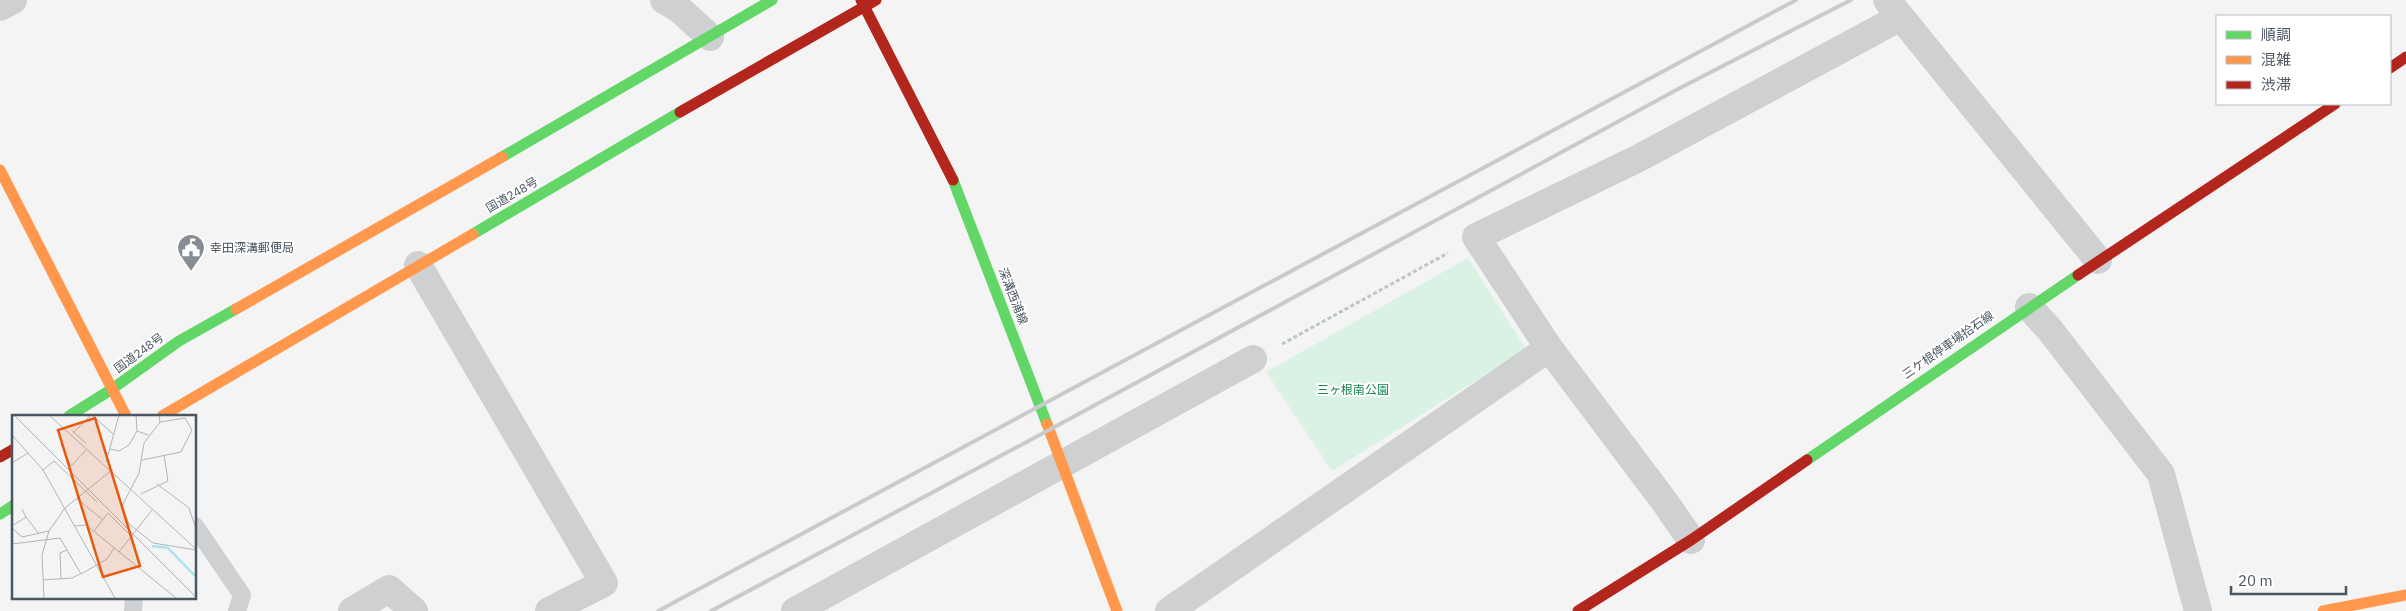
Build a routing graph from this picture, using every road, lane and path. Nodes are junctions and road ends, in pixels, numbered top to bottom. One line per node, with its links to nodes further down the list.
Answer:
1 (13, 0): 6 (street)
2 (664, 0): 8 (street)
3 (772, 0): 8 (main road, 国道248号)
4 (876, 0): 5 (main road, 国道248号)
5 (863, 4): 15 (main road, 国道248号); 25 (main road, 深溝西浦線)
6 (0, 7)
7 (1893, 9): 13 (street); 14 (street)
8 (710, 37): 19 (main road, 国道248号)
9 (2406, 57): 10 (main road)
10 (2391, 67)
11 (2333, 105): 14 (main road, 三ケ根停車場拾石線)
12 (0, 170): 19 (main road)
13 (1476, 237): 17 (street); 18 (path)
14 (2098, 260): 16 (main road, 三ケ根停車場拾石線)
15 (418, 266): 22 (main road, 国道248号); 36 (street)
16 (2029, 307): 29 (main road, 三ケ根停車場拾石線); 41 (street)
17 (1549, 348): 29 (street); 39 (street)
18 (1253, 360): 25 (street)
19 (112, 389): 20 (main road, 国道248号); 21 (main road)
20 (70, 415)
21 (125, 415)
22 (164, 415)
23 (12, 450): 24 (main road)
24 (0, 457)
25 (1063, 464): 37 (street); 38 (main road, 深溝西浦線)
26 (12, 506): 27 (main road)
27 (0, 514)
28 (196, 527): 33 (lane)
29 (1690, 540): 40 (main road, 三ケ根停車場拾石線)
30 (2406, 595): 42 (main road)
31 (134, 598): 32 (lane)
32 (133, 611)
33 (237, 611)
34 (352, 611): 35 (street)
35 (414, 611)
36 (549, 611)
37 (795, 611)
38 (1117, 611)
39 (1169, 611)
40 (1578, 611)
41 (2198, 611)
42 (2323, 611)

